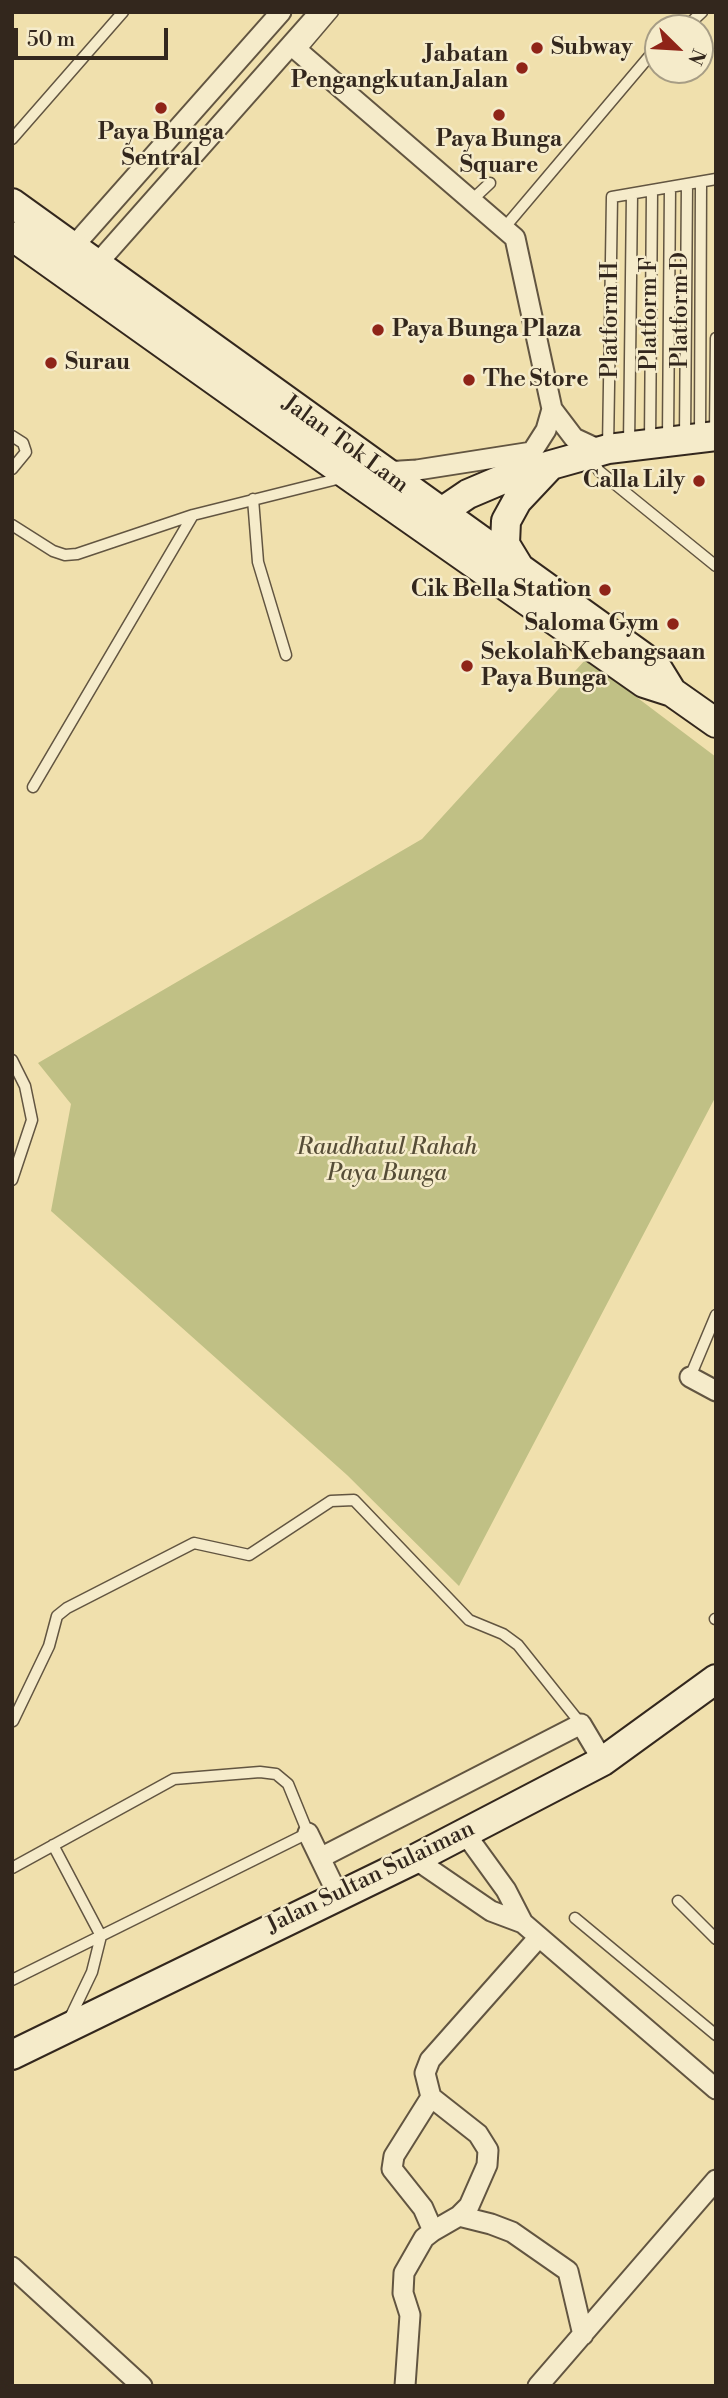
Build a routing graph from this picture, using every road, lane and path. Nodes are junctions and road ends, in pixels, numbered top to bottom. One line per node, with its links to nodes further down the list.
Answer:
1 (123, 12): 7 (lane)
2 (320, 12): 5 (street)
3 (334, 12): 5 (lane)
4 (275, 19): 19 (street)
5 (295, 48): 15 (street); 20 (street)
6 (644, 63): 17 (lane)
7 (12, 139)
8 (716, 179): 9 (lane)
9 (701, 182): 11 (lane); 24 (lane, Platform D)
10 (490, 183): 15 (lane)
11 (687, 184): 12 (lane); 24 (lane)
12 (670, 187): 13 (lane); 24 (lane, Platform F)
13 (652, 191): 14 (lane); 24 (lane)
14 (632, 194): 24 (lane, Platform H); 24 (lane)
15 (473, 200): 17 (street)
16 (12, 203): 19 (street, Jalan Tok Lam)
17 (505, 227): 22 (street)
18 (12, 236): 28 (street, Jalan Tok Lam)
19 (72, 248): 20 (street, Jalan Tok Lam)
20 (96, 265): 27 (street, Jalan Tok Lam)
21 (716, 338): 24 (lane)
22 (552, 409): 24 (street); 27 (street)
23 (12, 436): 26 (lane)
24 (656, 444): 25 (street); 33 (lane)
25 (551, 465): 31 (street); 34 (street)
26 (12, 470)
27 (383, 472): 31 (street, Jalan Tok Lam)
28 (349, 476): 29 (lane); 31 (street, Jalan Tok Lam)
29 (253, 499): 30 (lane); 35 (lane)
30 (193, 515): 32 (lane); 38 (lane)
31 (433, 522): 34 (street, Jalan Tok Lam); 36 (street, Jalan Tok Lam)
32 (12, 525)
33 (716, 566)
34 (522, 571): 36 (street, Jalan Tok Lam)
35 (286, 655)
36 (672, 692): 37 (street, Jalan Tok Lam)
37 (716, 723)
38 (33, 787)
39 (12, 1060): 40 (lane)
40 (12, 1180)
41 (716, 1315): 42 (lane)
42 (690, 1377): 43 (street)
43 (716, 1391)
44 (715, 1683): 47 (street, Jalan Sultan Sulaiman)
45 (13, 1721): 46 (lane)
46 (581, 1724): 47 (street); 51 (street)
47 (603, 1762): 48 (street, Jalan Sultan Sulaiman)
48 (464, 1832): 52 (street, Jalan Sultan Sulaiman); 57 (street)
49 (308, 1833): 50 (lane); 51 (street); 58 (lane)
50 (53, 1845): 53 (lane); 58 (lane)
51 (320, 1858): 54 (street)
52 (415, 1859): 54 (street, Jalan Sultan Sulaiman); 57 (street)
53 (12, 1868)
54 (338, 1895): 62 (street, Jalan Sultan Sulaiman)
55 (678, 1900): 60 (lane)
56 (575, 1918): 63 (lane)
57 (523, 1923): 59 (street)
58 (101, 1936): 61 (lane); 62 (lane)
59 (539, 1937): 65 (street); 66 (street)
60 (716, 1940)
61 (12, 1980)
62 (65, 2030): 64 (street, Jalan Sultan Sulaiman)
63 (714, 2032)
64 (12, 2055)
65 (716, 2089)
66 (431, 2097): 68 (street); 69 (street)
67 (716, 2180): 71 (street)
68 (459, 2216): 69 (street); 71 (street)
69 (433, 2231): 73 (street)
70 (12, 2267): 72 (street)
71 (583, 2335): 74 (street)
72 (142, 2386)
73 (405, 2386)
74 (538, 2386)

